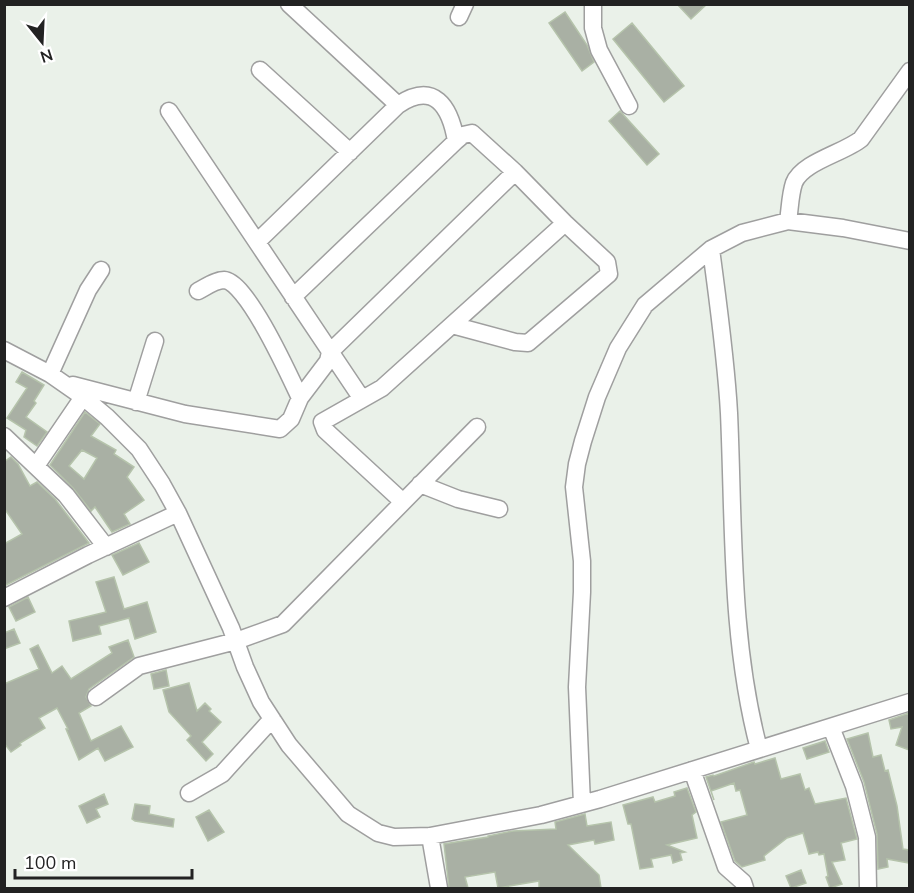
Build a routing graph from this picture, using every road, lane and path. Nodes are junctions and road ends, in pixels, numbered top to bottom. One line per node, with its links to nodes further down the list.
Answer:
1 (289, 4): 5 (street)
2 (598, 6): 6 (street)
3 (260, 70): 9 (street)
4 (909, 71): 11 (street)
5 (398, 105): 8 (street); 9 (street)
6 (628, 106)
7 (169, 111): 14 (street)
8 (456, 141): 10 (street); 18 (street)
9 (350, 152): 14 (street)
10 (515, 172): 12 (street); 22 (street)
11 (788, 221): 13 (street); 15 (street)
12 (565, 223): 19 (street); 19 (street)
13 (909, 241)
14 (257, 242): 18 (street)
15 (711, 249): 42 (street); 45 (street)
16 (101, 270): 23 (street)
17 (198, 291): 25 (street)
18 (293, 297): 22 (street)
19 (452, 324): 26 (street)
20 (155, 342): 27 (street)
21 (4, 350): 23 (street)
22 (330, 352): 25 (street); 26 (street)
23 (56, 378): 24 (street); 27 (street)
24 (83, 397): 30 (street); 34 (street)
25 (300, 399): 27 (street)
26 (362, 399): 32 (street)
27 (136, 402)
28 (477, 427): 31 (street)
29 (4, 436): 30 (street)
30 (36, 466): 35 (street)
31 (420, 484): 32 (street); 33 (street)
32 (403, 502): 37 (street)
33 (499, 509)
34 (178, 513): 35 (street); 37 (street)
35 (106, 547): 36 (street)
36 (4, 598)
37 (236, 641): 38 (street); 40 (street)
38 (96, 697)
39 (909, 702): 41 (street)
40 (272, 719): 44 (street); 46 (street)
41 (831, 727): 42 (street); 49 (street)
42 (759, 749): 43 (street)
43 (692, 770): 45 (street); 48 (street)
44 (189, 793)
45 (582, 804): 46 (street)
46 (430, 836): 47 (street)
47 (439, 888)
48 (745, 888)
49 (868, 888)

